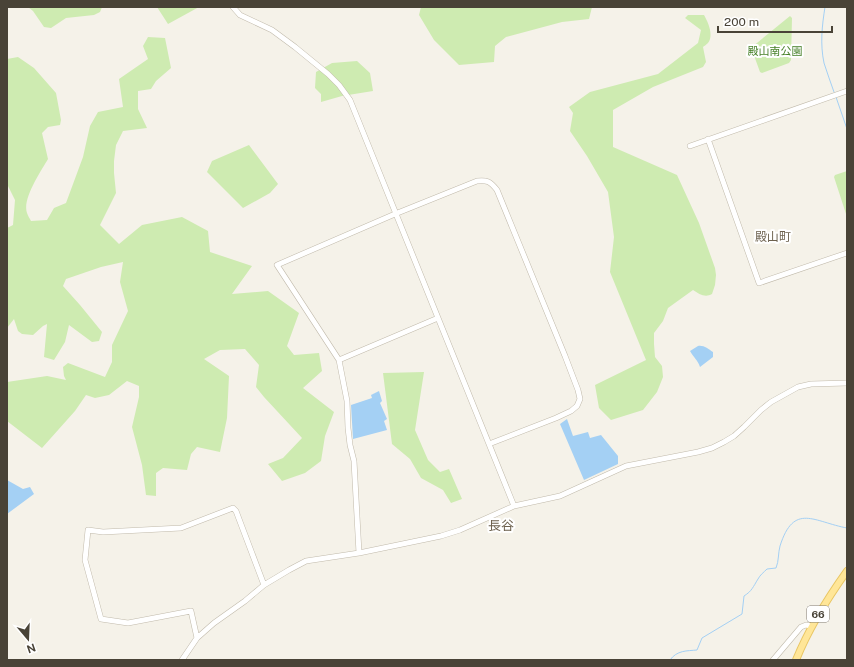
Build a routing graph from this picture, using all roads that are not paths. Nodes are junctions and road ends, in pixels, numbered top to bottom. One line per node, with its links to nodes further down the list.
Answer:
1 (233, 7): 5 (street)
2 (847, 91): 3 (street)
3 (708, 139): 4 (street); 6 (street)
4 (690, 146)
5 (395, 214): 7 (street); 8 (street); 10 (street)
6 (847, 252)
7 (438, 318): 8 (street); 10 (street)
8 (339, 360): 12 (street)
9 (847, 383): 11 (street)
10 (489, 444): 11 (street)
11 (514, 506): 12 (street)
12 (359, 552): 14 (street)
13 (847, 571): 15 (main road, 66)
14 (264, 586): 16 (street); 16 (street)
15 (811, 626): 18 (street); 19 (main road, 66)
16 (197, 638): 17 (street)
17 (182, 660)
18 (773, 660)
19 (796, 660)

